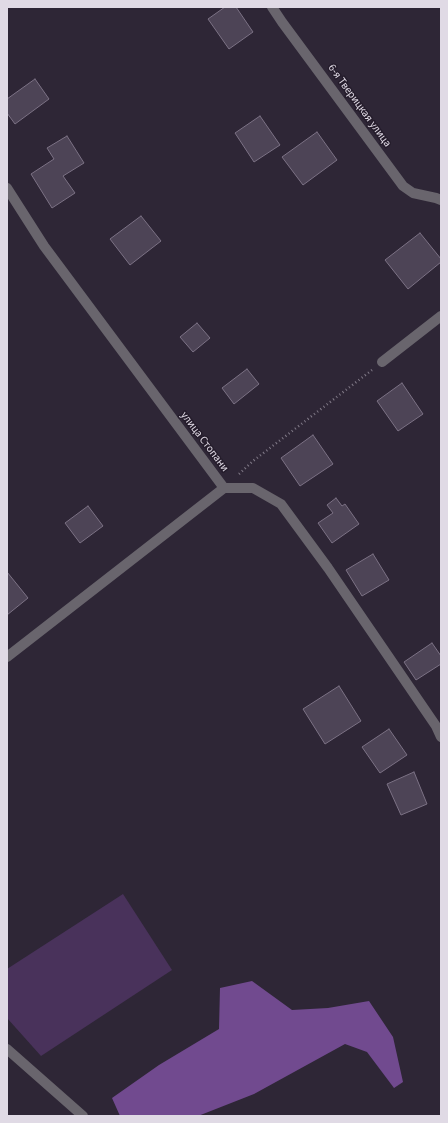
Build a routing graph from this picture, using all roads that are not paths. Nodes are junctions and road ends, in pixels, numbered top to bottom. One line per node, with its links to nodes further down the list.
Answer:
1 (272, 7): 3 (street, 6-я Тверицкая улица)
2 (7, 188): 6 (street, улица Стопани)
3 (441, 200)
4 (441, 316): 5 (street)
5 (382, 362)
6 (224, 488): 7 (street); 8 (street, улица Стопани)
7 (7, 657)
8 (441, 737)
9 (7, 1049): 10 (street)
10 (83, 1116)

